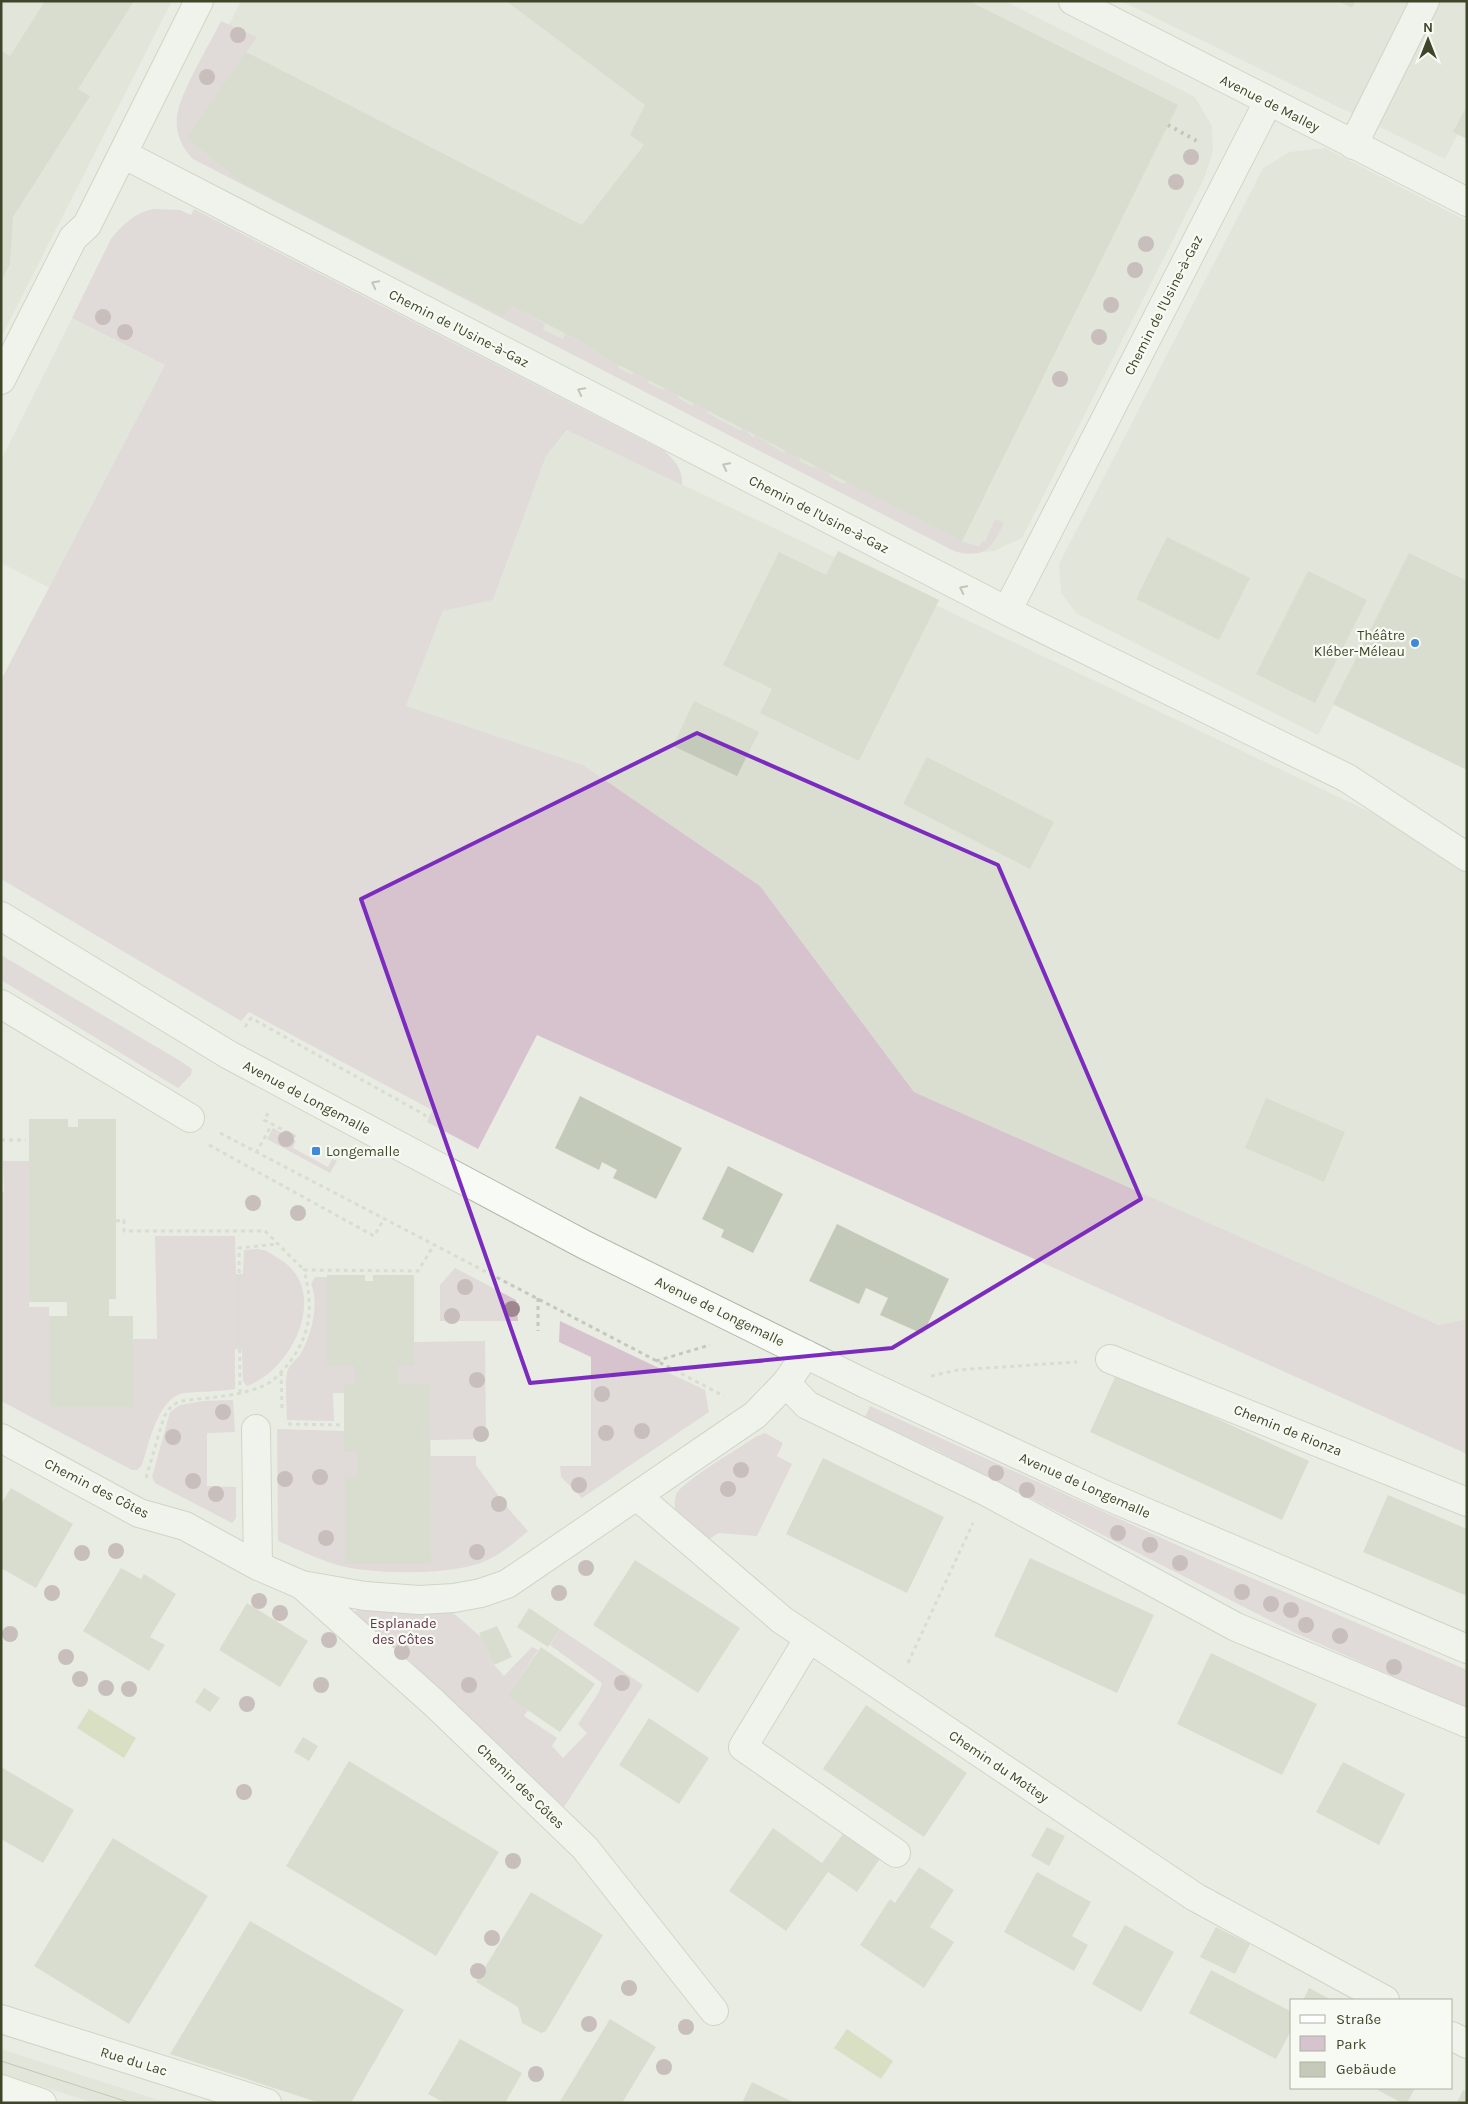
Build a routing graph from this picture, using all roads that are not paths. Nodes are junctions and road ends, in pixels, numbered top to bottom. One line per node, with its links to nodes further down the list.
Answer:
1 (199, 1): 6 (street)
2 (1074, 1): 4 (street, Avenue de Malley)
3 (1425, 1): 5 (street)
4 (1268, 102): 5 (street, Avenue de Malley); 9 (street, Chemin de l'Usine-à-Gaz)
5 (1353, 145): 7 (street, Avenue de Malley)
6 (124, 154): 8 (street); 9 (street, Chemin de l'Usine-à-Gaz, one-way to 6)
7 (1467, 202)
8 (1, 380)
9 (1007, 611): 10 (street)
10 (1467, 858)
11 (1, 916): 14 (street, Avenue de Longemalle)
12 (1, 1004): 13 (street)
13 (197, 1122)
14 (806, 1354): 16 (street, Chemin des Côtes); 24 (street, Avenue de Longemalle)
15 (1110, 1359): 20 (street, Chemin de Rionza)
16 (786, 1383): 19 (street, Chemin des Côtes); 25 (street)
17 (256, 1429): 21 (street)
18 (1, 1438): 21 (street, Chemin des Côtes)
19 (637, 1496): 22 (street, Chemin des Côtes); 23 (street, Chemin du Mottey)
20 (1467, 1502)
21 (258, 1566): 22 (street, Chemin des Côtes)
22 (302, 1585): 28 (street, Chemin des Côtes)
23 (809, 1638): 26 (street); 27 (street, Chemin du Mottey)
24 (1467, 1649)
25 (1467, 1724)
26 (896, 1853)
27 (1384, 1999)
28 (714, 2011)
29 (1, 2019): 34 (street, Rue du Lac)
30 (1453, 2037): 31 (street)
31 (1467, 2044)
32 (1, 2089): 33 (main road)
33 (42, 2103)
34 (267, 2103)

